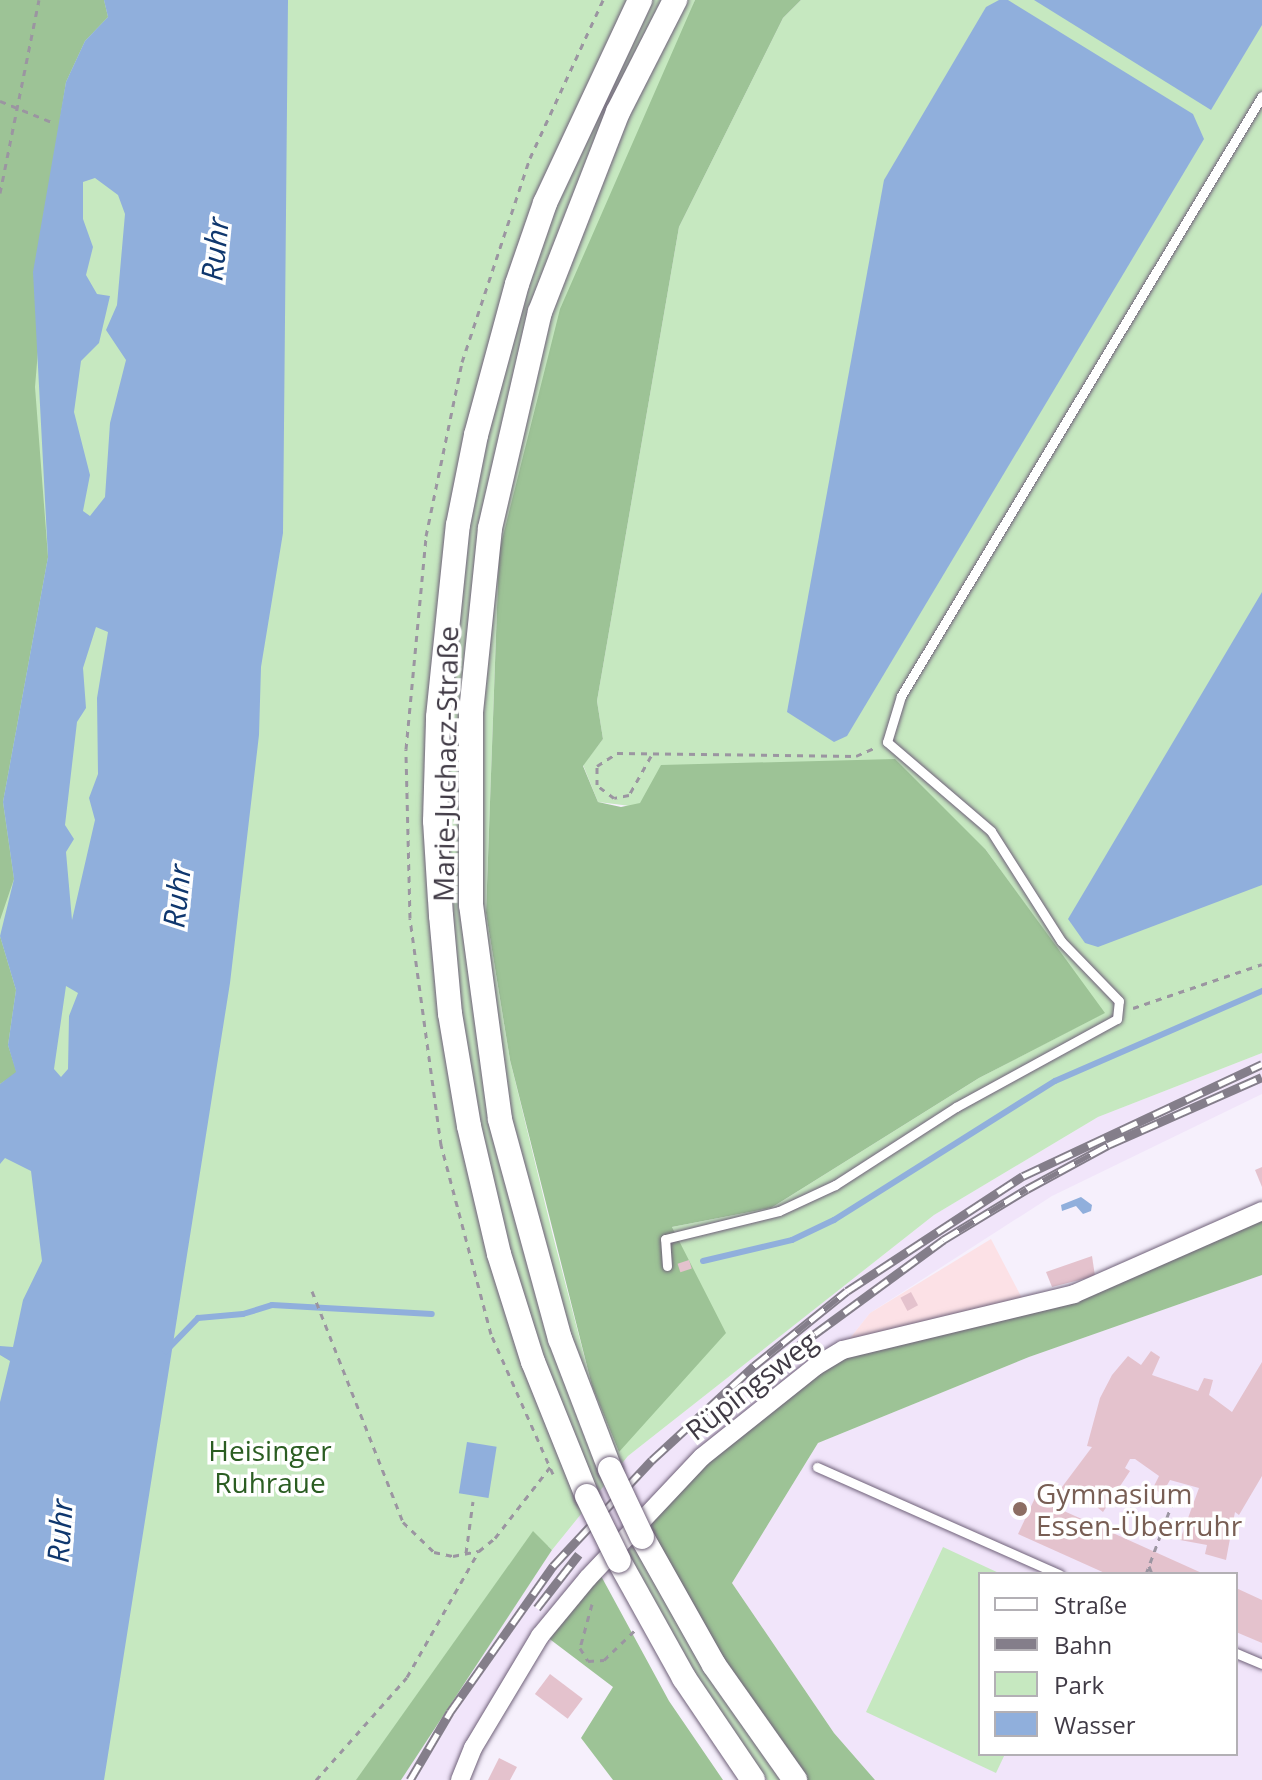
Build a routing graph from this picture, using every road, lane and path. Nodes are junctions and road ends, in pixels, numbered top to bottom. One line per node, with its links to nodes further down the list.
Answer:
1 (39, 0): 6 (path)
2 (640, 0): 32 (main road, Marie-Juchacz-Straße, bridge)
3 (675, 0): 33 (main road, Marie-Juchacz-Straße, bridge)
4 (1262, 96): 9 (lane)
5 (0, 101): 6 (path)
6 (18, 108): 7 (path); 8 (path)
7 (54, 123)
8 (0, 193)
9 (887, 742): 10 (path); 12 (lane)
10 (651, 756): 10 (path)
11 (1262, 964): 12 (path)
12 (1118, 1009): 14 (lane)
13 (1262, 1211): 26 (street, Rüpingsweg)
14 (667, 1266)
15 (312, 1291): 21 (path)
16 (550, 1467): 20 (path)
17 (817, 1467): 23 (lane)
18 (1179, 1485): 22 (path)
19 (473, 1501): 21 (path)
20 (479, 1551): 21 (path); 30 (path)
21 (465, 1554)
22 (1149, 1566): 24 (path); 25 (path)
23 (1054, 1572)
24 (1147, 1572)
25 (1151, 1572)
26 (588, 1578): 27 (path); 31 (street, Rüpingsweg)
27 (634, 1631)
28 (1238, 1654): 29 (lane)
29 (1262, 1664)
30 (316, 1780)
31 (460, 1780)
32 (753, 1780)
33 (795, 1780)

